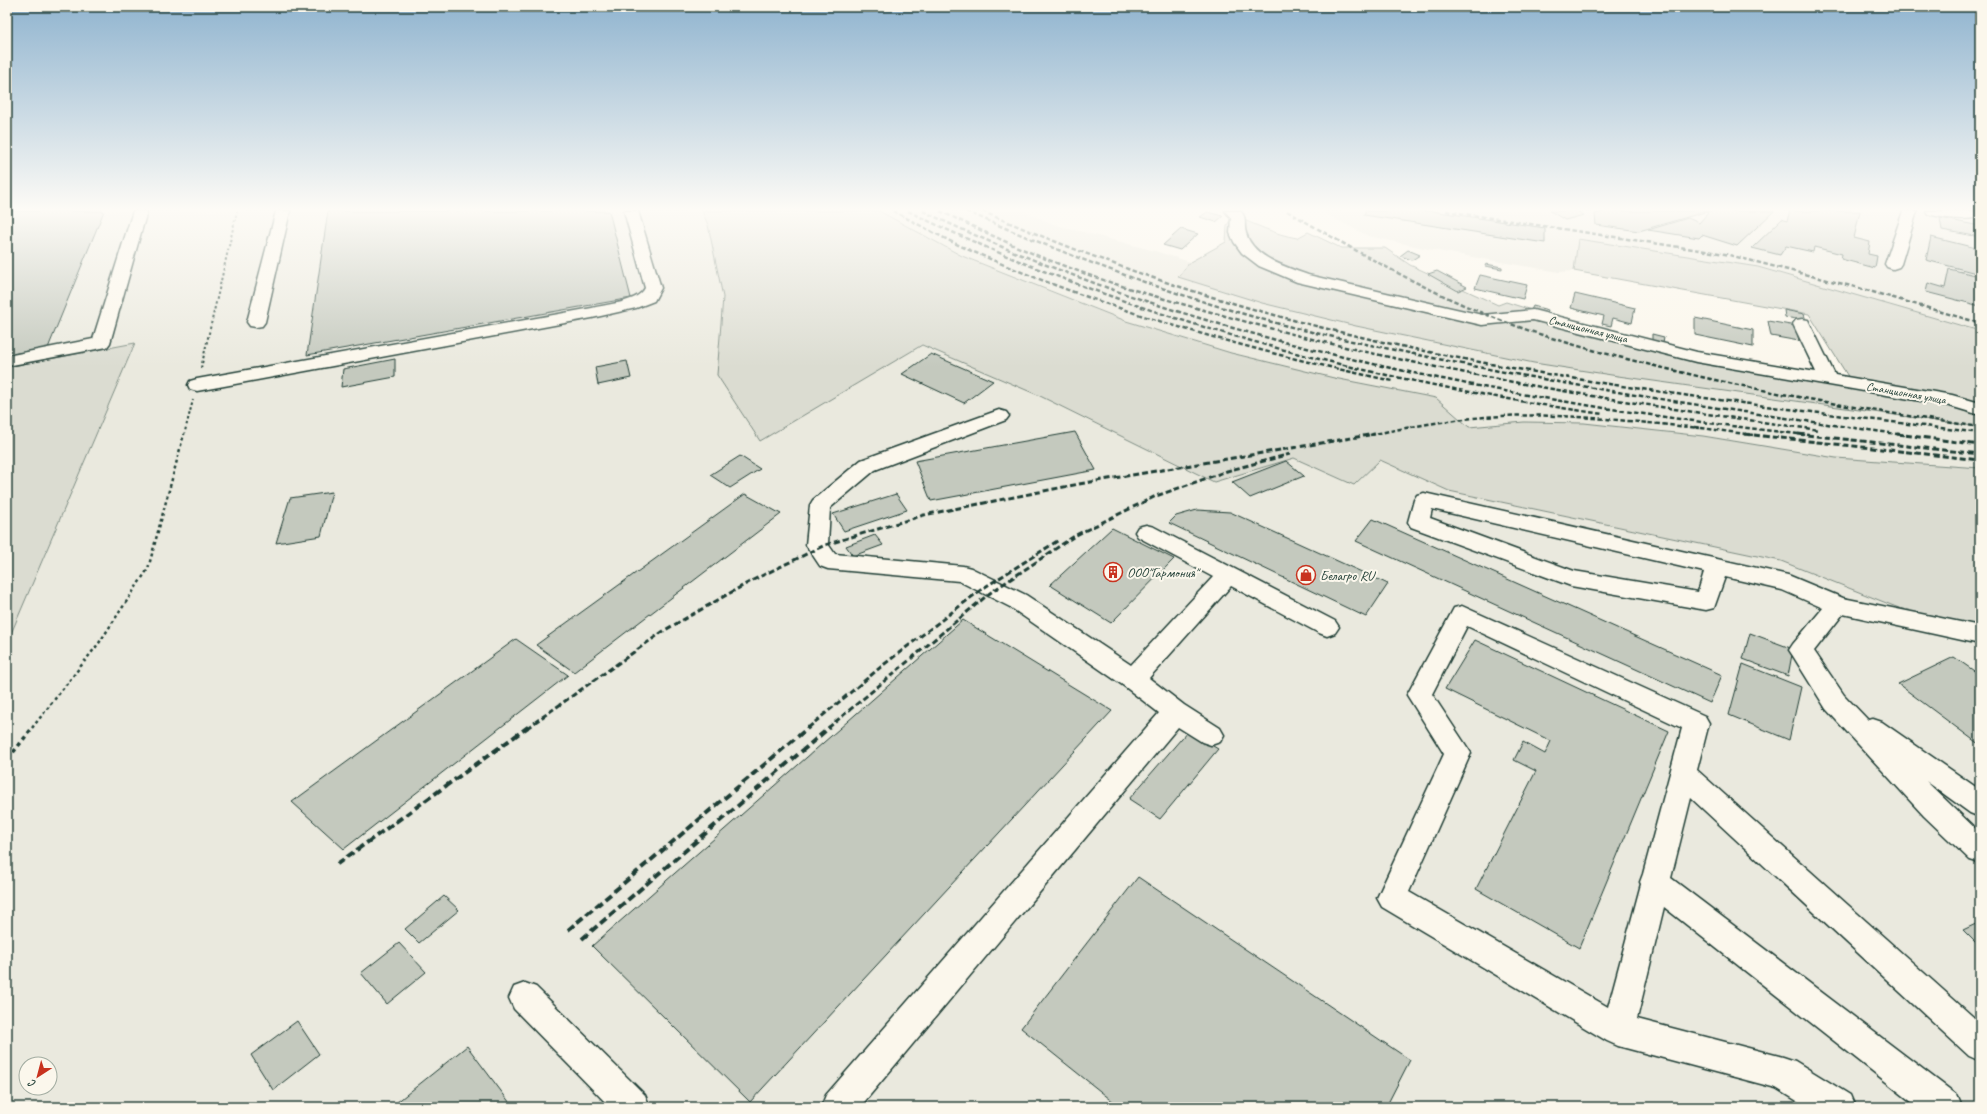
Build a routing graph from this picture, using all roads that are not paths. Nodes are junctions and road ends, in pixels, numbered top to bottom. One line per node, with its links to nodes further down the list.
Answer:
1 (124, 263): 7 (street)
2 (270, 263): 5 (street)
3 (646, 263): 9 (street)
4 (1266, 263): 8 (street, Станционная улица)
5 (256, 322)
6 (1802, 324): 8 (street)
7 (7, 361)
8 (1828, 379): 10 (street, Станционная улица)
9 (197, 385)
10 (1980, 409)
11 (999, 416): 18 (street)
12 (1146, 532): 14 (street)
13 (1717, 567): 13 (street); 15 (street)
14 (1228, 575): 16 (street); 18 (street)
15 (1838, 605): 17 (street); 19 (street)
16 (1327, 627)
17 (1980, 635)
18 (1133, 678): 20 (street)
19 (1835, 702): 23 (street); 24 (street)
20 (1175, 712): 21 (street); 30 (street)
21 (1211, 735)
22 (1682, 774): 25 (street); 27 (street); 28 (street)
23 (1980, 805)
24 (1980, 851)
25 (1654, 882): 27 (street); 32 (street)
26 (525, 998): 29 (street)
27 (1618, 1030): 31 (street)
28 (1980, 1045)
29 (633, 1107)
30 (838, 1107)
31 (1838, 1107)
32 (1944, 1107)

